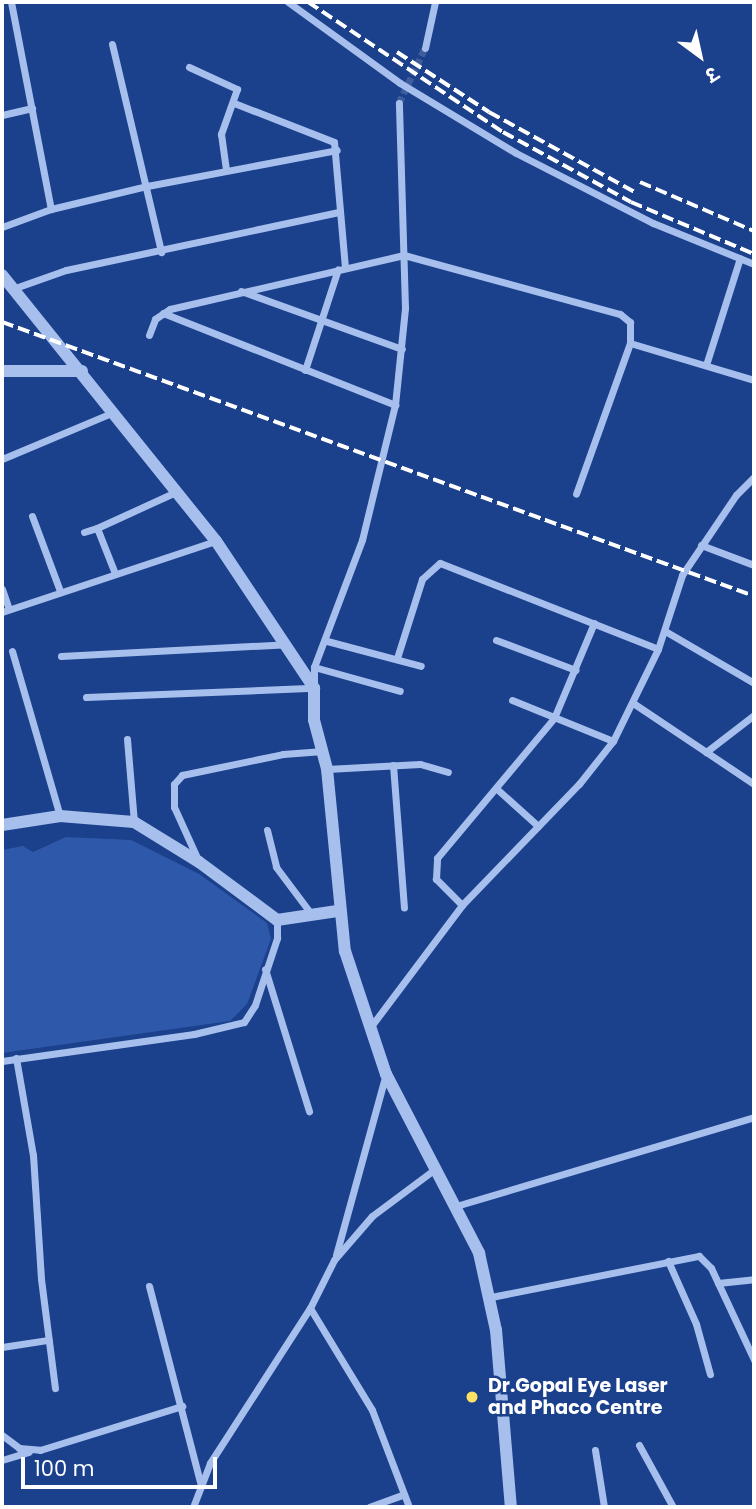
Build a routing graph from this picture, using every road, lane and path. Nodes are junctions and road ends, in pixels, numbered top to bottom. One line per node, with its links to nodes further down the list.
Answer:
1 (11, 2): 9 (street)
2 (288, 2): 19 (street)
3 (435, 2): 5 (street)
4 (112, 44): 13 (street)
5 (425, 48)
6 (189, 67): 7 (street)
7 (234, 103): 11 (street); 12 (street)
8 (399, 103): 18 (street)
9 (32, 108): 10 (street); 14 (street)
10 (2, 115)
11 (337, 149): 12 (street); 15 (street)
12 (226, 168): 13 (street)
13 (147, 186): 14 (street); 17 (street)
14 (51, 208): 16 (street)
15 (340, 212): 17 (street); 21 (street)
16 (2, 227)
17 (161, 252): 23 (street)
18 (404, 255): 21 (street); 28 (street); 29 (street)
19 (740, 258): 20 (street); 30 (street)
20 (754, 264)
21 (341, 268): 24 (street); 26 (street)
22 (2, 275): 23 (street)
23 (15, 288): 33 (street)
24 (240, 291): 25 (street); 26 (street)
25 (163, 313): 27 (street); 31 (street)
26 (321, 320): 29 (street); 31 (street)
27 (149, 335)
28 (630, 342): 30 (street); 40 (street)
29 (402, 349): 35 (street)
30 (706, 365): 34 (street)
31 (304, 370): 35 (street)
32 (2, 371): 33 (street)
33 (82, 371): 36 (street)
34 (754, 380)
35 (395, 405): 54 (street)
36 (116, 411): 37 (street); 39 (street)
37 (2, 459)
38 (754, 477): 45 (street)
39 (178, 491): 42 (street); 44 (street)
40 (576, 494)
41 (32, 516): 49 (street)
42 (97, 528): 43 (street); 47 (street)
43 (84, 533)
44 (216, 541): 47 (street); 55 (street)
45 (701, 545): 46 (street); 52 (street)
46 (754, 565)
47 (114, 571): 49 (street)
48 (2, 589): 50 (street)
49 (60, 590): 50 (street)
50 (5, 610)
51 (594, 623): 56 (street); 59 (street); 62 (street)
52 (665, 631): 56 (street); 63 (street)
53 (496, 640): 62 (street)
54 (327, 641): 59 (street); 61 (street)
55 (287, 644): 58 (street); 64 (street)
56 (658, 649): 68 (street)
57 (12, 651): 80 (street)
58 (61, 656)
59 (397, 657): 60 (street)
60 (421, 666)
61 (314, 667): 64 (street); 65 (street)
62 (576, 670): 70 (street)
63 (754, 683)
64 (314, 688): 66 (street); 73 (street)
65 (400, 691)
66 (86, 697)
67 (512, 700): 70 (street)
68 (633, 703): 72 (street); 74 (street)
69 (754, 715): 74 (street)
70 (554, 718): 72 (street); 79 (street)
71 (127, 739): 81 (street)
72 (613, 741): 83 (street)
73 (324, 751): 76 (street); 85 (street)
74 (706, 752): 78 (street)
75 (393, 765): 76 (street); 77 (street); 87 (street)
76 (327, 769): 88 (street)
77 (448, 772)
78 (754, 784)
79 (498, 790): 83 (street); 86 (street)
80 (60, 816): 81 (street); 82 (street)
81 (134, 822): 85 (street)
82 (2, 825)
83 (538, 826): 86 (street)
84 (267, 830): 89 (street)
85 (199, 862): 90 (street)
86 (462, 905): 92 (street)
87 (404, 908)
88 (337, 911): 89 (street); 92 (street)
89 (312, 915): 90 (street)
90 (277, 920): 91 (street)
91 (265, 969): 93 (street); 96 (street)
92 (368, 1029): 95 (street)
93 (16, 1058): 94 (street); 107 (street)
94 (2, 1061)
95 (386, 1074): 98 (street); 100 (street)
96 (309, 1111)
97 (754, 1117): 99 (street)
98 (435, 1168): 99 (street); 100 (street)
99 (456, 1206): 105 (street)
100 (334, 1260): 106 (street)
101 (668, 1261): 103 (street); 105 (street); 110 (street)
102 (754, 1279): 103 (street)
103 (718, 1283): 109 (street)
104 (149, 1286): 112 (street)
105 (491, 1297): 123 (street)
106 (310, 1308): 118 (street); 119 (street)
107 (48, 1340): 108 (street); 111 (street)
108 (2, 1347)
109 (754, 1360)
110 (710, 1374)
111 (55, 1388)
112 (182, 1406): 116 (street); 118 (street)
113 (2, 1435): 116 (street)
114 (639, 1445): 125 (street)
115 (595, 1450): 124 (street)
116 (30, 1452): 117 (street)
117 (2, 1460)
118 (201, 1486): 120 (street)
119 (404, 1494): 121 (street); 122 (street)
120 (193, 1507)
121 (369, 1507)
122 (409, 1507)
123 (511, 1507)
124 (604, 1507)
125 (673, 1507)

